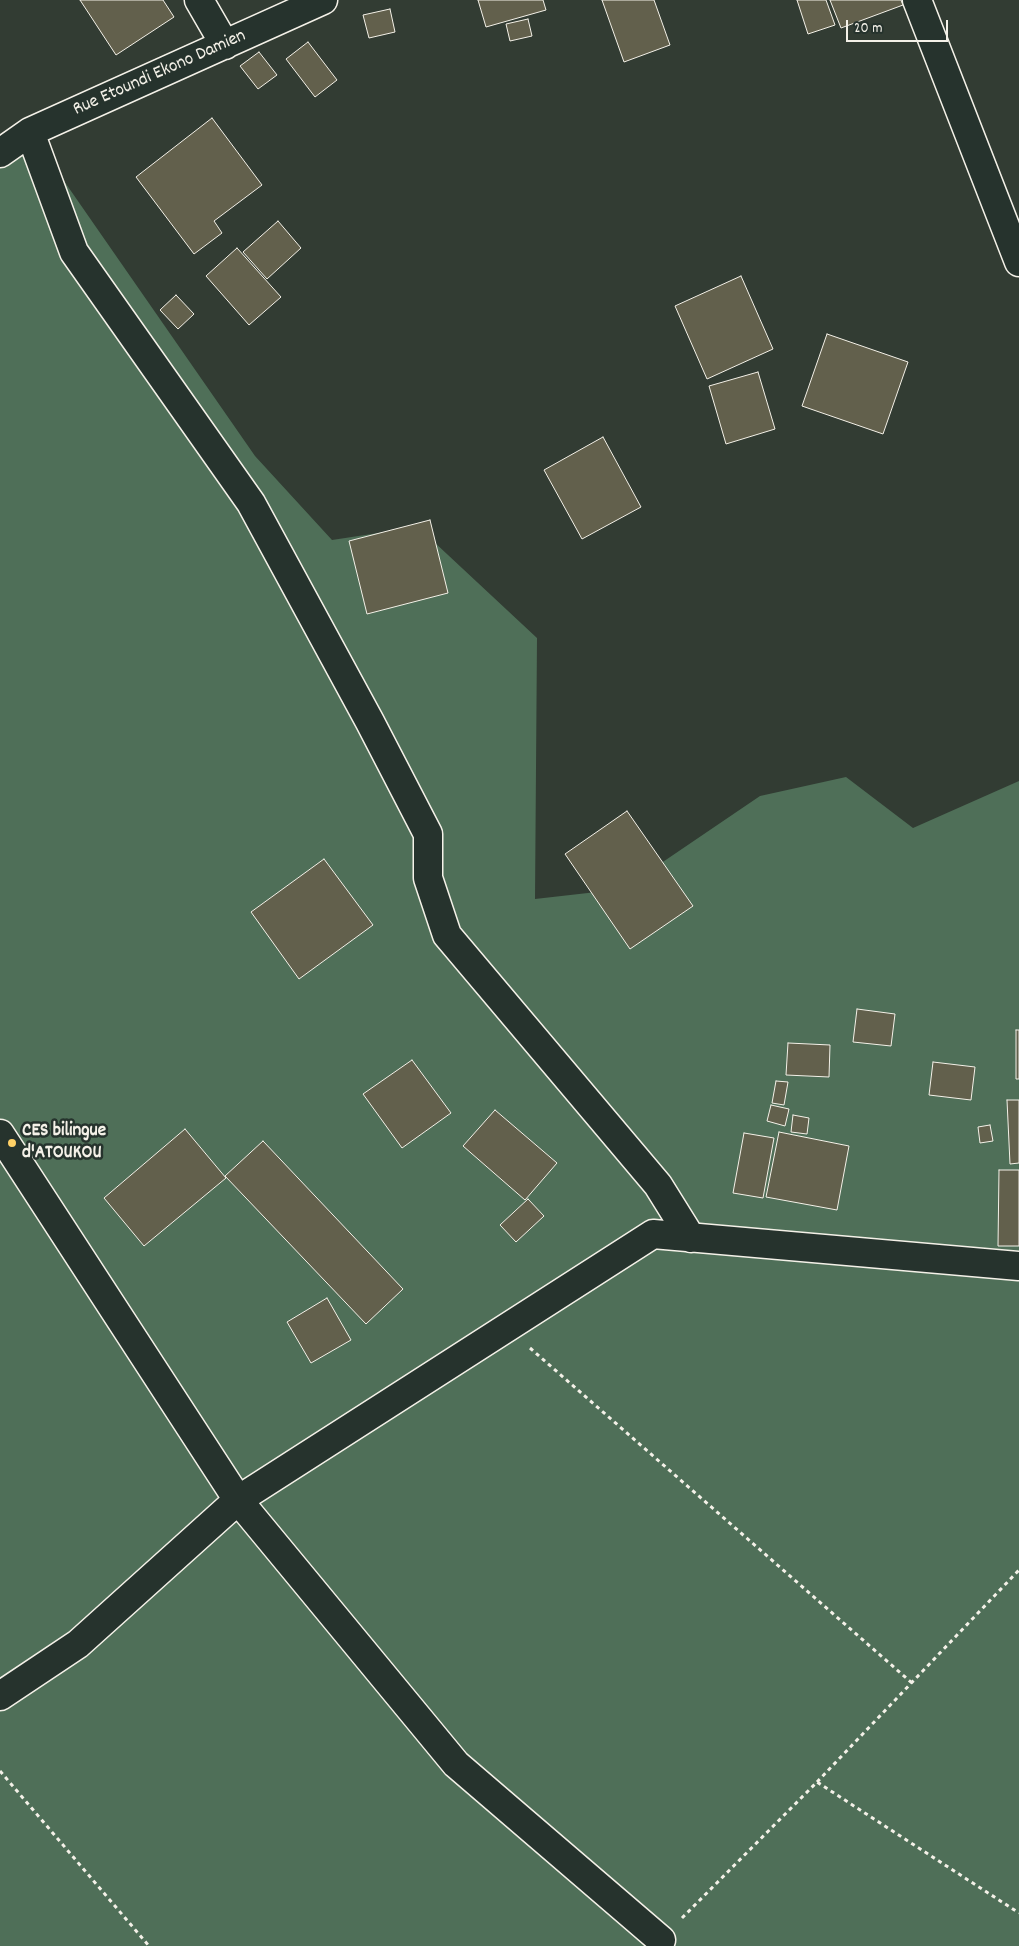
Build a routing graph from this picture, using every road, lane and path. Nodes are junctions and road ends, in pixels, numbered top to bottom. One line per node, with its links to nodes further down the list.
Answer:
1 (199, 0): 4 (street)
2 (323, 0): 4 (street, Rue Etoundi Ekono Damien)
3 (917, 0): 7 (street)
4 (225, 46): 5 (street, Rue Etoundi Ekono Damien)
5 (30, 132): 6 (street, Rue Etoundi Ekono Damien); 9 (street)
6 (0, 153)
7 (1019, 262)
8 (0, 1134): 12 (street)
9 (691, 1238): 10 (street); 11 (street)
10 (1019, 1266)
11 (507, 1328): 12 (street); 14 (path)
12 (238, 1500): 15 (street); 19 (street)
13 (1019, 1570): 14 (path)
14 (912, 1683): 17 (path)
15 (0, 1696)
16 (0, 1771): 20 (path)
17 (817, 1782): 18 (path); 19 (path)
18 (1019, 1913)
19 (662, 1940)
20 (149, 1946)

